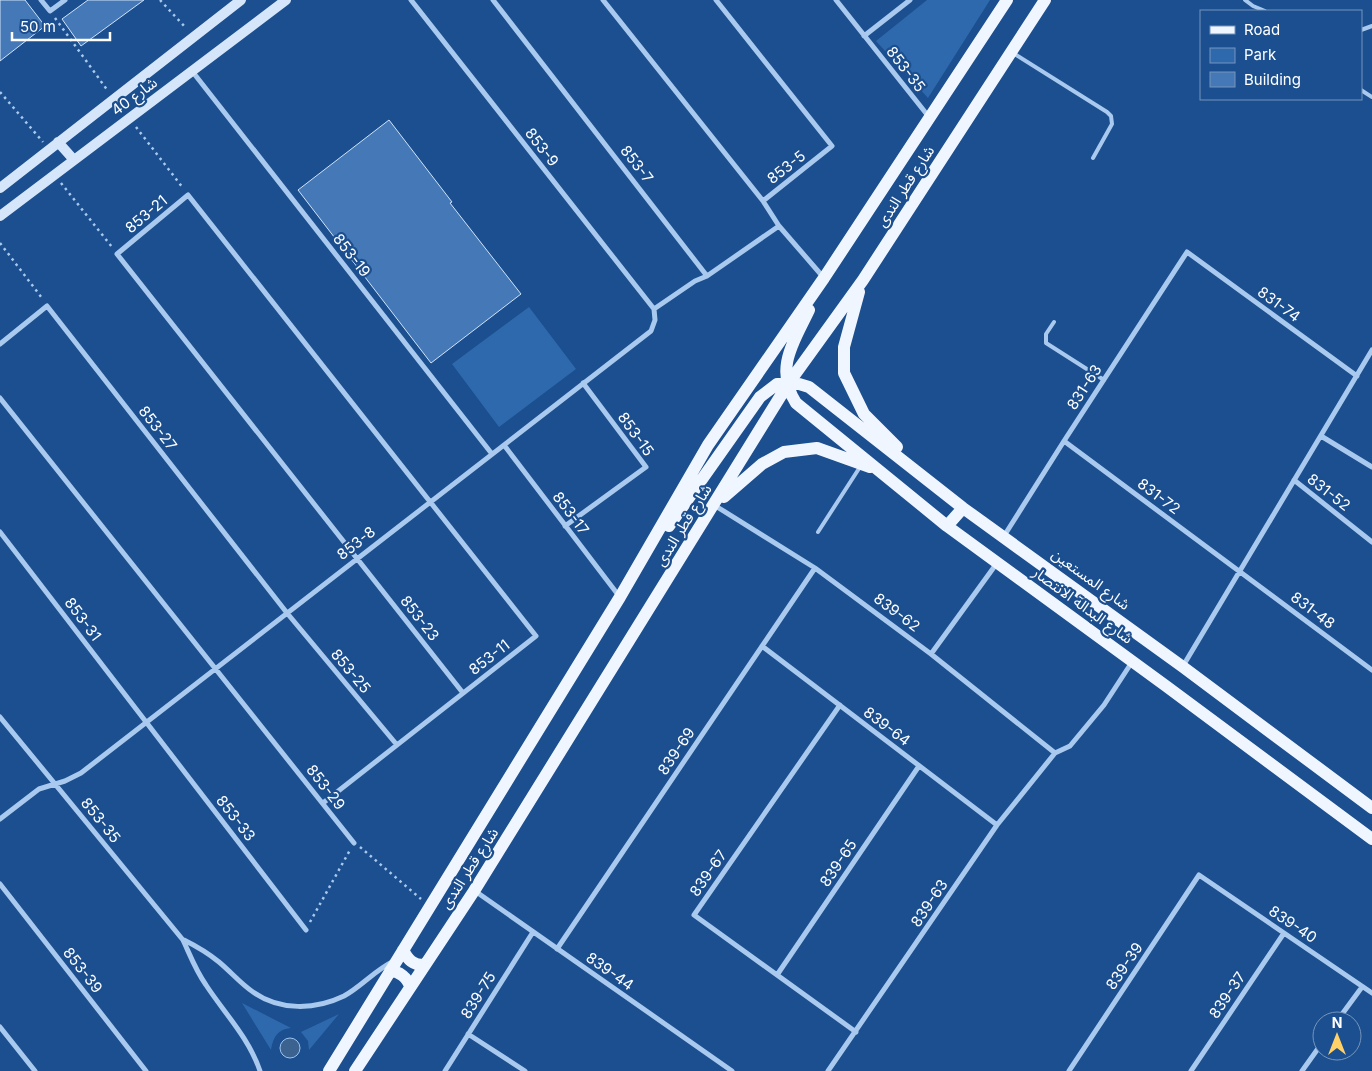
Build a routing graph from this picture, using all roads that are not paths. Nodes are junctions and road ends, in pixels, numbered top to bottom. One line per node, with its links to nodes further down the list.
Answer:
1 (41, 0): 2 (street)
2 (65, 0)
3 (241, 0): 19 (main road, شارع 40)
4 (286, 0): 17 (main road, شارع 40)
5 (411, 0): 30 (street, 853-9)
6 (493, 0): 27 (street, 853-7)
7 (603, 0): 23 (street, 853-5)
8 (716, 0): 23 (street, 853-5)
9 (836, 0): 15 (street, 853-35)
10 (910, 0): 15 (street)
11 (1007, 0): 18 (main road, شارع قطر الندى)
12 (1045, 0): 16 (main road, شارع قطر الندى)
13 (1245, 0): 14 (lane)
14 (1263, 10)
15 (864, 36): 18 (street, 853-35)
16 (1011, 52): 20 (lane); 29 (main road, شارع قطر الندى)
17 (192, 71): 21 (main road, شارع 40); 42 (street, 853-19)
18 (929, 118): 28 (main road, شارع قطر الندى)
19 (58, 142): 21 (main road); 22 (main road, شارع 40)
20 (1093, 158)
21 (74, 160): 24 (main road, شارع 40)
22 (0, 188)
23 (763, 201): 25 (street)
24 (0, 216)
25 (779, 226): 27 (street); 28 (street)
26 (1187, 252): 34 (street, 831-74); 35 (street, 831-63)
27 (707, 276): 30 (street)
28 (824, 278): 37 (main road); 61 (main road, شارع قطر الندى)
29 (863, 280): 37 (main road, شارع قطر الندى); 47 (main road)
30 (654, 309): 36 (street, 853-8)
31 (1054, 322): 35 (lane)
32 (0, 344): 62 (street, 853-27)
33 (1372, 350): 34 (street)
34 (1356, 376): 39 (street)
35 (1104, 380): 40 (street, 831-63)
36 (584, 384): 41 (street, 853-8); 51 (street, 853-15)
37 (788, 384): 45 (main road, شارع البدالة الانتصار); 47 (main road, شارع المستعين); 49 (main road, شارع قطر الندى); 61 (main road)
38 (0, 398): 67 (street)
39 (1320, 436): 44 (street); 46 (street)
40 (1064, 441): 55 (street, 831-63); 60 (street, 831-72)
41 (504, 445): 42 (street, 853-8); 51 (street, 853-17)
42 (492, 454): 48 (street, 853-8)
43 (862, 464): 45 (main road); 49 (main road); 54 (lane)
44 (1372, 467)
45 (886, 475): 52 (main road, شارع البدالة الانتصار)
46 (1294, 480): 56 (street, 831-52); 60 (street)
47 (932, 483): 50 (main road, شارع المستعين)
48 (429, 503): 57 (street, 853-8); 57 (street, 853-21); 69 (street, 853-11)
49 (714, 506): 59 (street, 839-62); 85 (main road, شارع قطر الندى)
50 (963, 508): 52 (main road); 55 (main road, شارع المستعين)
51 (565, 526): 61 (street, 853-17)
52 (946, 526): 58 (main road, شارع البدالة الانتصار)
53 (0, 532): 72 (street, 853-31)
54 (818, 532)
55 (1004, 536): 66 (main road, شارع المستعين)
56 (1372, 542)
57 (358, 558): 62 (street, 853-8); 69 (street, 853-23)
58 (997, 563): 64 (street); 65 (main road, شارع البدالة الانتصار)
59 (815, 568): 63 (street, 839-69); 64 (street, 839-62)
60 (1240, 571): 66 (street); 68 (street, 831-48)
61 (620, 597): 91 (main road, شارع قطر الندى)
62 (287, 613): 67 (street, 853-8); 73 (street, 853-25)
63 (762, 646): 70 (street, 839-64); 90 (street, 839-69)
64 (932, 654): 74 (street, 839-62)
65 (1132, 661): 74 (street, 839-63); 81 (main road, شارع البدالة الانتصار)
66 (1183, 667): 78 (main road, شارع المستعين)
67 (216, 668): 72 (street, 853-8); 77 (street, 853-29)
68 (1372, 670)
69 (463, 693): 73 (street, 853-11)
70 (840, 705): 75 (street, 839-64); 94 (street, 839-67)
71 (0, 717): 76 (street, 853-35)
72 (146, 722): 76 (street, 853-8); 86 (street, 853-33)
73 (397, 745): 77 (street, 853-11)
74 (1055, 753): 80 (street, 839-63)
75 (919, 766): 80 (street, 839-64); 94 (street, 839-65)
76 (55, 784): 79 (street, 853-8); 89 (street, 853-35)
77 (323, 803): 82 (street, 853-29)
78 (1372, 808)
79 (0, 819)
80 (997, 826): 100 (street, 839-63)
81 (1372, 839)
82 (354, 843)
83 (1199, 875): 88 (street, 839-40); 112 (street, 839-39)
84 (0, 884): 104 (street, 853-39)
85 (474, 891): 87 (street, 839-44); 92 (main road, شارع قطر الندى)
86 (306, 930)
87 (533, 932): 90 (street, 839-44); 101 (street, 839-75)
88 (1284, 933): 96 (street, 839-40); 113 (street, 839-37)
89 (183, 940): 91 (street, 853-35); 105 (street, 853-35)
90 (557, 948): 110 (street, 839-44)
91 (400, 954): 92 (main road); 93 (main road, شارع قطر الندى)
92 (424, 965): 95 (main road, شارع قطر الندى)
93 (390, 972): 95 (main road); 106 (main road, شارع قطر الندى)
94 (777, 975): 100 (street, 839-67)
95 (410, 987): 107 (main road, شارع قطر الندى)
96 (1362, 987): 97 (street, 839-40); 98 (street)
97 (1372, 994)
98 (1344, 1011)
99 (0, 1027): 103 (street)
100 (856, 1032): 111 (street, 839-63)
101 (468, 1034): 108 (street, 839-75); 109 (street)
102 (1312, 1057): 114 (street)
103 (35, 1071)
104 (146, 1071)
105 (260, 1071)
106 (329, 1071)
107 (355, 1071)
108 (445, 1071)
109 (525, 1071)
110 (732, 1071)
111 (828, 1071)
112 (1069, 1071)
113 (1192, 1071)
114 (1302, 1071)

